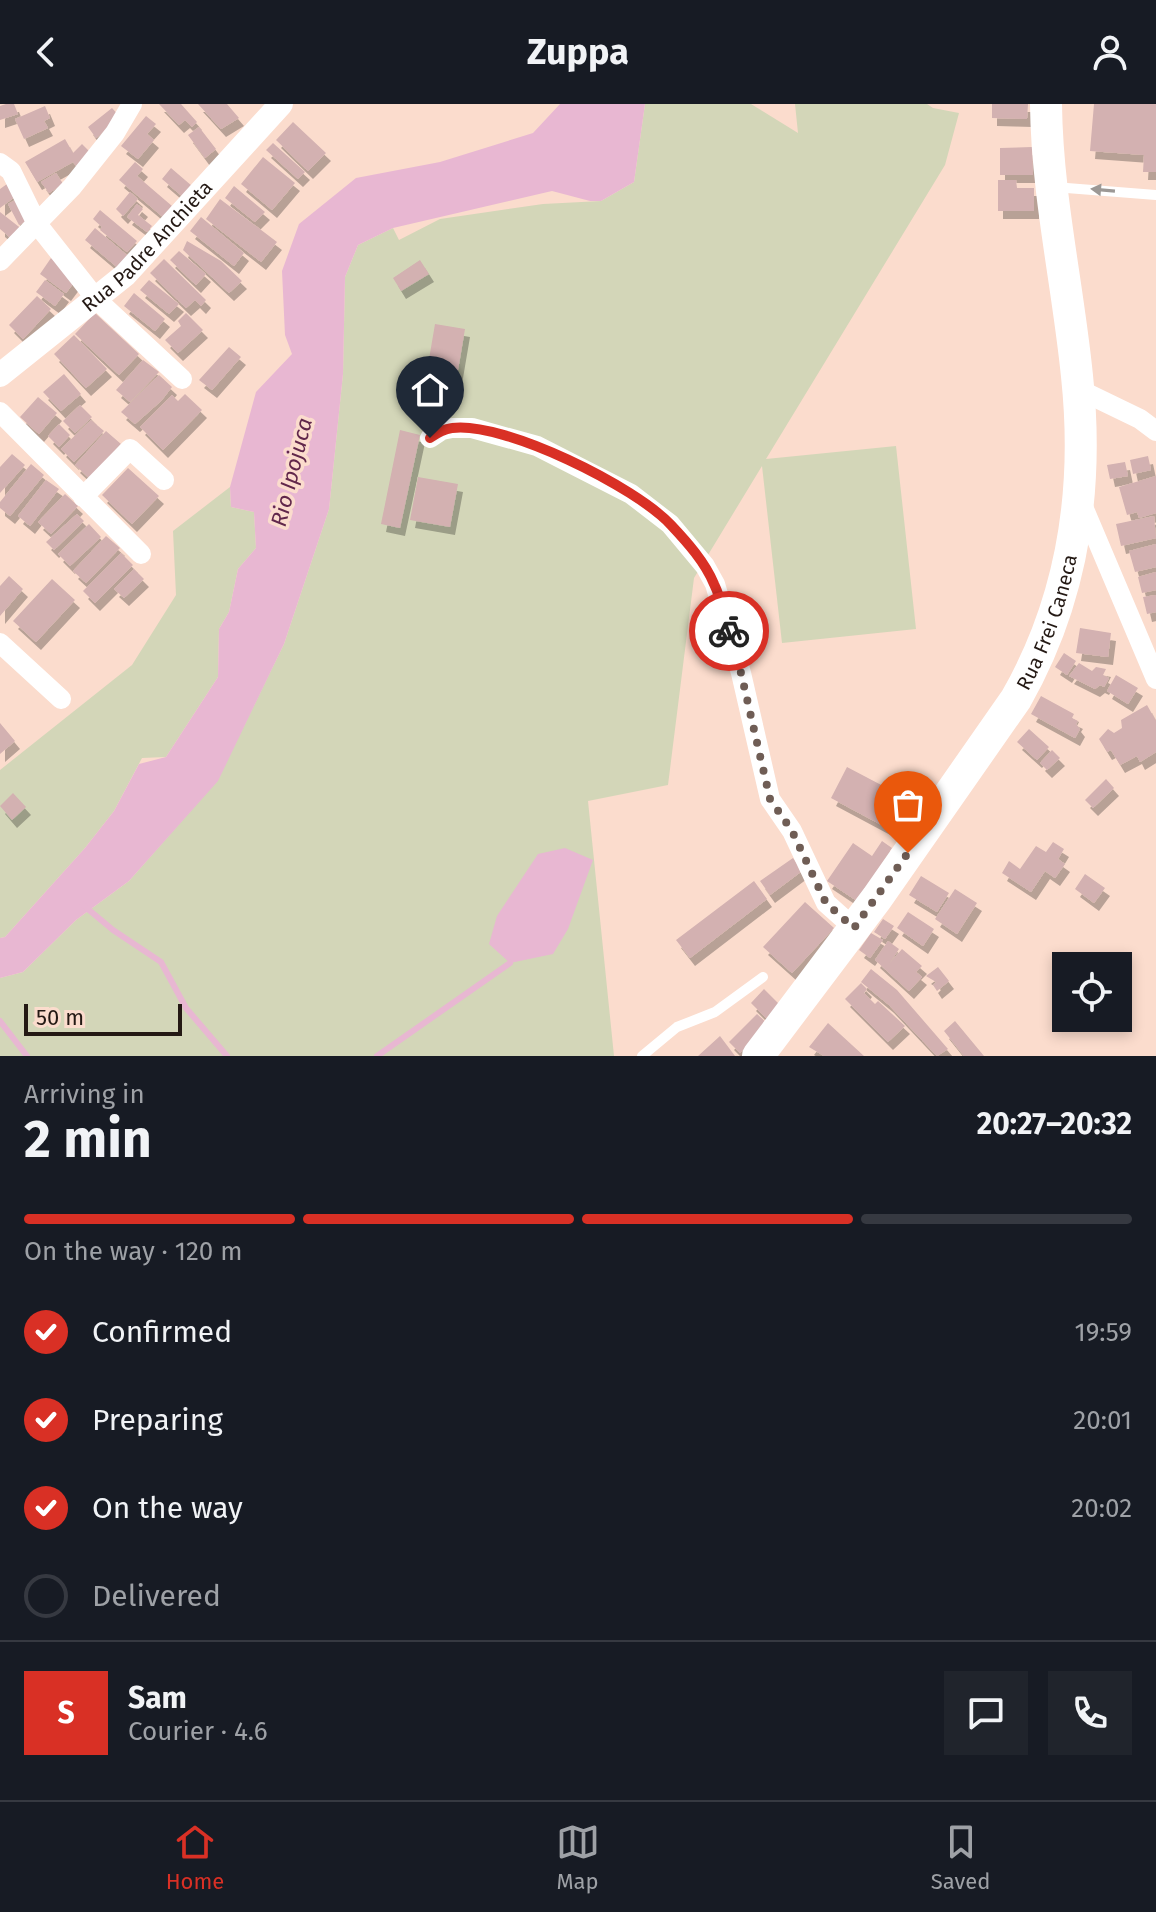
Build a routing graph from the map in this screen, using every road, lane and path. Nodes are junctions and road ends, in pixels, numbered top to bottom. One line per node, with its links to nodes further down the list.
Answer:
1 (132, 104): 7 (street)
2 (281, 104): 9 (street, Rua Padre Anchieta)
3 (1046, 104): 5 (main road, Rua Frei Caneca)
4 (0, 163): 7 (street)
5 (1050, 187): 6 (lane, one-way to 5); 12 (main road, Rua Frei Caneca)
6 (1156, 195)
7 (37, 224): 8 (street); 9 (street)
8 (0, 261)
9 (97, 300): 10 (street, Rua Padre Anchieta); 11 (street)
10 (0, 375)
11 (182, 379)
12 (1078, 389): 14 (street); 18 (main road, Rua Frei Caneca)
13 (0, 412): 17 (street)
14 (1156, 431)
15 (430, 438): 23 (street)
16 (164, 480): 17 (street)
17 (83, 497): 19 (street)
18 (1080, 499): 21 (street); 23 (main road, Rua Frei Caneca)
19 (141, 554)
20 (0, 643): 22 (street)
21 (1156, 679)
22 (61, 699)
23 (854, 928): 26 (main road, Rua Frei Caneca)
24 (763, 977): 25 (lane)
25 (642, 1056)
26 (758, 1056)

